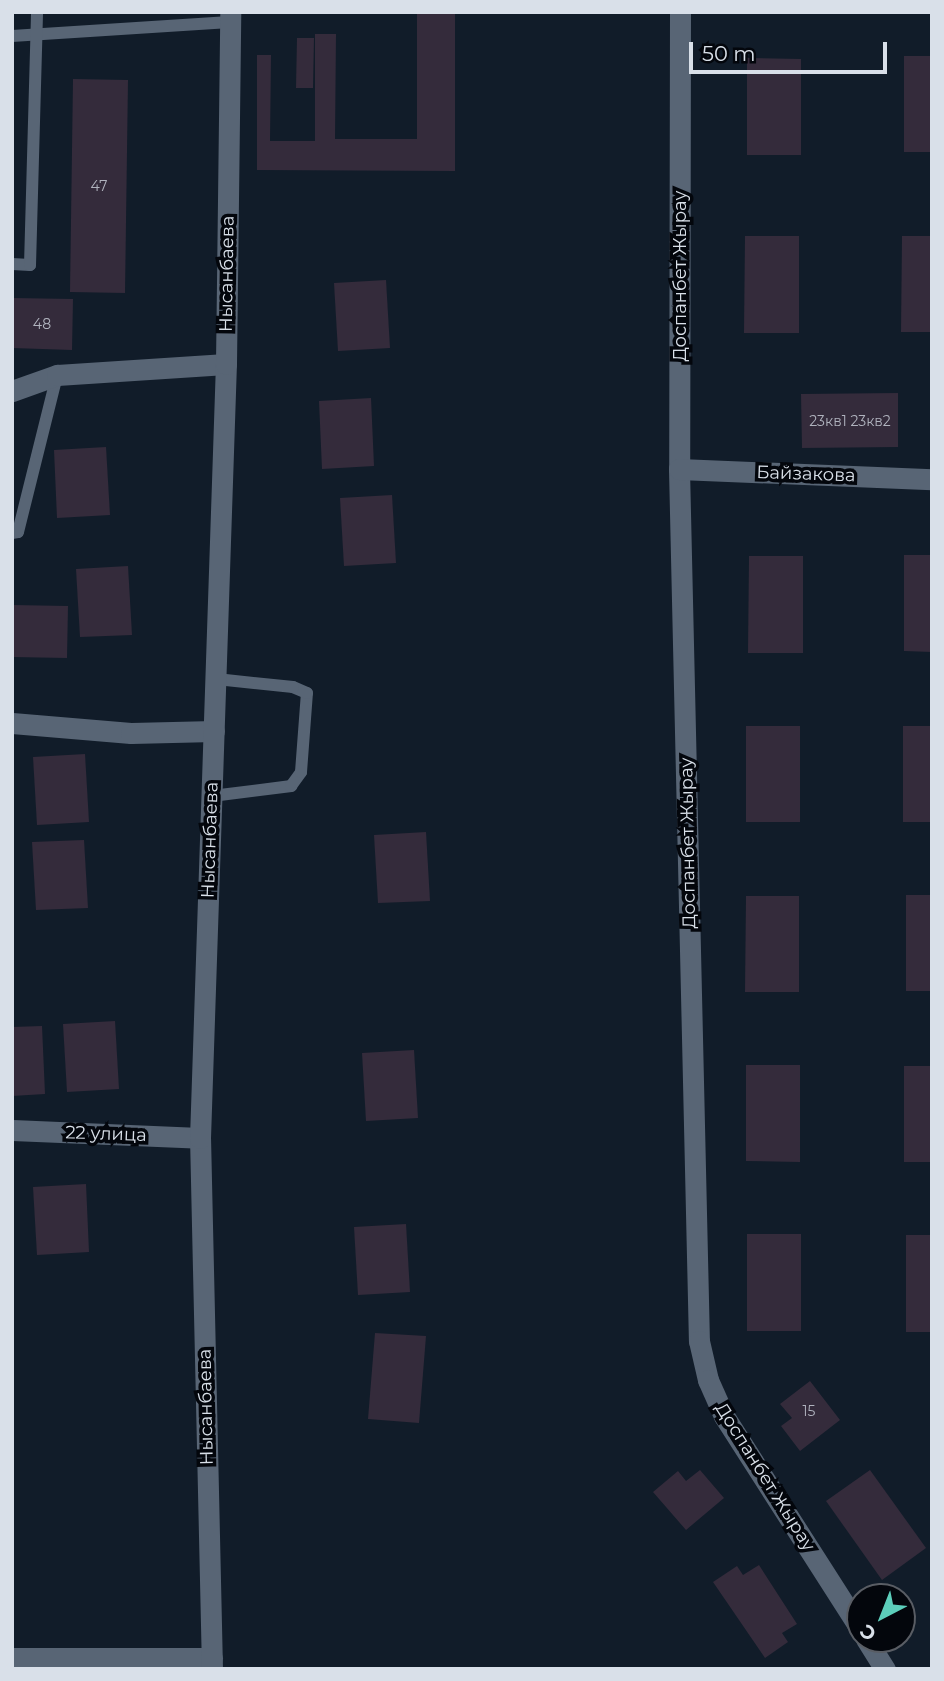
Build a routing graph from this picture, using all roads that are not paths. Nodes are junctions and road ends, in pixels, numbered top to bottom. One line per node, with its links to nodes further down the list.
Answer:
1 (37, 12): 5 (lane)
2 (680, 12): 10 (street, Доспанбет Жырау)
3 (230, 17): 5 (lane); 7 (street, Нысанбаева)
4 (12, 36): 5 (lane)
5 (36, 36): 6 (lane)
6 (12, 264)
7 (226, 364): 8 (street); 13 (street, Нысанбаева)
8 (57, 375): 9 (street); 12 (lane)
9 (12, 391)
10 (679, 469): 11 (street, Байзакова); 19 (street, Доспанбет Жырау)
11 (932, 479)
12 (12, 533)
13 (216, 679): 15 (street, Нысанбаева); 16 (lane)
14 (12, 723): 15 (street)
15 (214, 731): 16 (street, Нысанбаева)
16 (212, 796): 18 (street, Нысанбаева)
17 (12, 1130): 18 (street, 22 улица)
18 (200, 1138): 22 (street, Нысанбаева)
19 (846, 1607)
20 (875, 1653): 23 (street)
21 (12, 1658): 22 (street)
22 (212, 1664)
23 (885, 1669)

